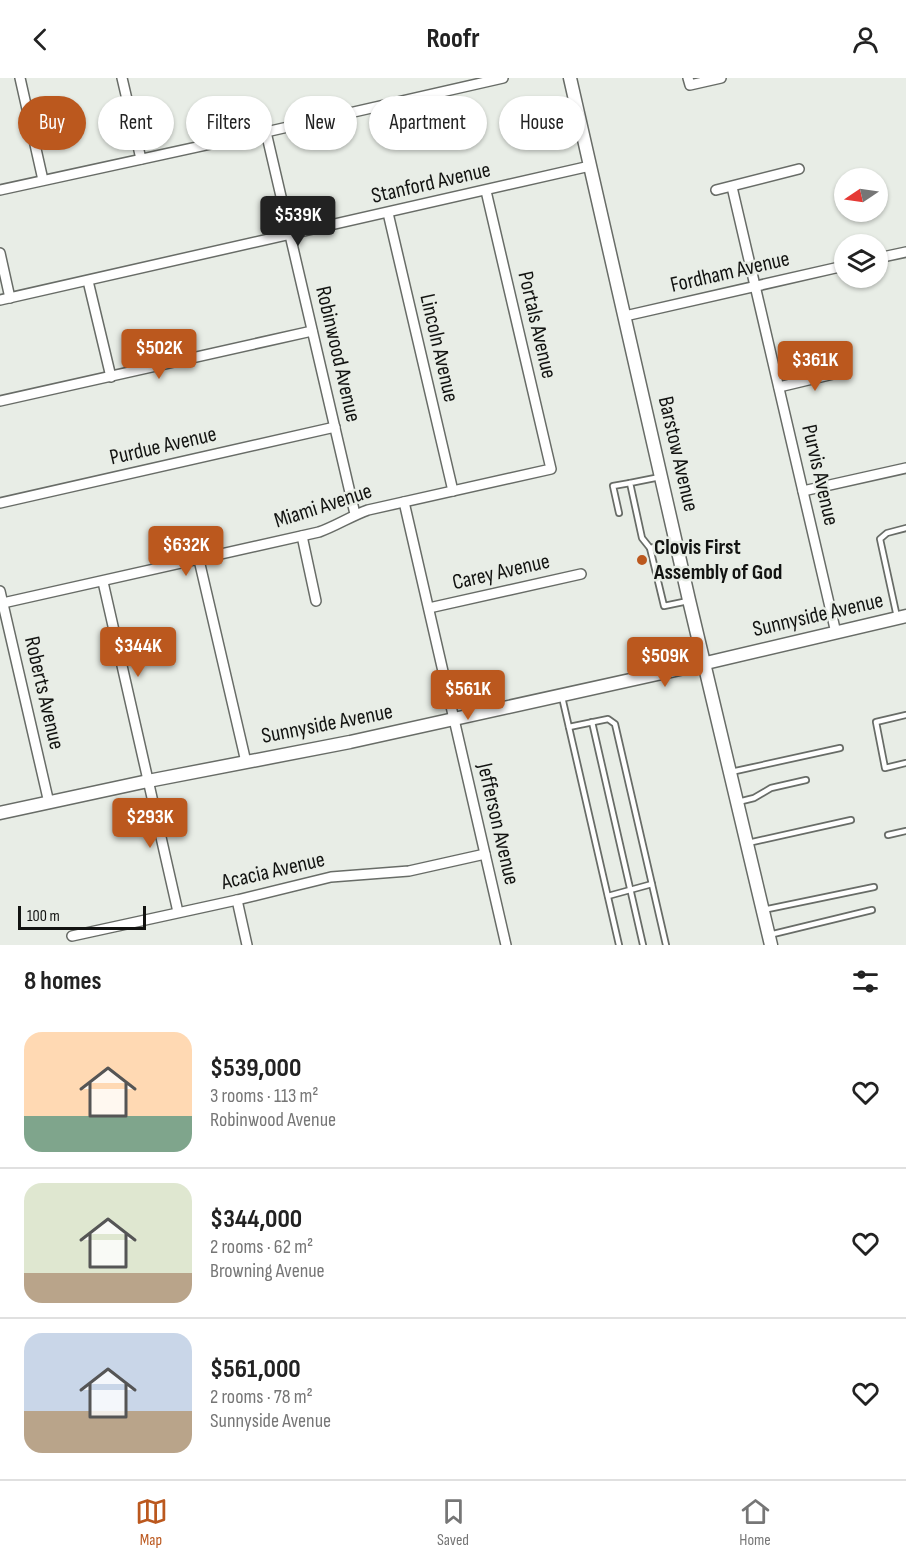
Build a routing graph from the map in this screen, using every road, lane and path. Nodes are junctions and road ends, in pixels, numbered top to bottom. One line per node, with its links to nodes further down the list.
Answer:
1 (20, 78): 14 (street)
2 (123, 78): 11 (street)
3 (503, 78): 7 (street)
4 (570, 78): 12 (main road, Barstow Avenue)
5 (721, 78): 6 (street)
6 (689, 82)
7 (456, 83): 8 (street)
8 (272, 130)
9 (186, 149): 11 (street)
10 (270, 150): 20 (street, Robinwood Avenue)
11 (141, 159): 14 (street)
12 (590, 166): 18 (street, Stanford Avenue); 29 (main road, Barstow Avenue)
13 (799, 170): 15 (street)
14 (43, 180): 16 (street)
15 (732, 187): 17 (street); 26 (street, Purvis Avenue)
16 (0, 190)
17 (716, 190)
18 (486, 191): 19 (street, Stanford Avenue); 37 (street, Portals Avenue)
19 (388, 213): 20 (street, Stanford Avenue); 40 (street, Lincoln Avenue)
20 (290, 235): 25 (street, Stanford Avenue); 30 (street, Robinwood Avenue)
21 (906, 252): 23 (street)
22 (0, 253): 27 (street)
23 (888, 256)
24 (834, 268): 26 (street, Fordham Avenue)
25 (88, 281): 27 (street, Stanford Avenue); 32 (street)
26 (755, 286): 29 (street, Fordham Avenue); 33 (street, Purvis Avenue)
27 (10, 298): 28 (street, Stanford Avenue)
28 (0, 300)
29 (625, 316): 38 (main road, Barstow Avenue)
30 (312, 332): 32 (street); 35 (street, Robinwood Avenue)
31 (846, 371): 33 (street)
32 (111, 377): 34 (street)
33 (779, 387): 41 (street, Purvis Avenue)
34 (0, 401)
35 (335, 427): 43 (street, Purdue Avenue); 45 (street, Robinwood Avenue)
36 (906, 468): 41 (street)
37 (550, 469): 40 (street, Miami Avenue)
38 (662, 476): 39 (lane); 48 (main road, Barstow Avenue)
39 (630, 483): 44 (lane); 49 (lane)
40 (453, 491): 42 (street, Miami Avenue)
41 (803, 491): 59 (street, Purvis Avenue)
42 (404, 502): 45 (street, Miami Avenue); 57 (street, Jefferson Avenue)
43 (0, 503)
44 (619, 513)
45 (355, 514): 47 (street, Miami Avenue)
46 (906, 528): 58 (lane)
47 (302, 536): 50 (street, Miami Avenue); 55 (street)
48 (676, 543): 49 (lane); 54 (main road, Barstow Avenue)
49 (650, 548): 54 (lane)
50 (199, 560): 52 (street, Miami Avenue); 67 (street)
51 (581, 574): 57 (street, Carey Avenue)
52 (102, 582): 56 (street, Miami Avenue); 71 (street)
53 (0, 591): 56 (street, Roberts Avenue)
54 (689, 600): 60 (main road, Barstow Avenue)
55 (316, 601)
56 (3, 603): 73 (street, Roberts Avenue)
57 (429, 609): 63 (street, Jefferson Avenue)
58 (902, 617): 59 (main road, Sunnyside Avenue)
59 (836, 633): 60 (main road, Sunnyside Avenue)
60 (705, 663): 61 (main road, Sunnyside Avenue); 69 (main road, Barstow Avenue)
61 (562, 694): 63 (main road, Sunnyside Avenue); 65 (lane)
62 (906, 715): 68 (lane)
63 (454, 719): 67 (main road, Sunnyside Avenue); 79 (street, Jefferson Avenue)
64 (592, 722): 65 (lane); 80 (lane); 82 (lane)
65 (569, 727): 83 (lane)
66 (840, 748): 69 (lane)
67 (246, 762): 71 (main road, Sunnyside Avenue)
68 (906, 763)
69 (731, 772): 72 (main road, Barstow Avenue)
70 (806, 780): 72 (lane)
71 (148, 781): 73 (main road, Sunnyside Avenue); 87 (street)
72 (738, 802): 78 (main road, Barstow Avenue)
73 (49, 803): 74 (main road, Sunnyside Avenue)
74 (0, 813)
75 (851, 820): 78 (lane)
76 (906, 831): 77 (lane)
77 (888, 835)
78 (747, 843): 85 (main road, Barstow Avenue)
79 (485, 854): 84 (street, Acacia Avenue); 91 (street, Jefferson Avenue)
80 (652, 884): 82 (lane); 94 (lane)
81 (874, 887): 85 (lane)
82 (630, 890): 83 (lane); 93 (lane)
83 (608, 896): 92 (lane)
84 (237, 900): 87 (street, Acacia Avenue); 90 (street)
85 (763, 910): 89 (main road, Barstow Avenue)
86 (872, 910): 89 (lane)
87 (178, 912): 88 (street, Acacia Avenue)
88 (72, 936)
89 (770, 940)
90 (246, 945)
91 (506, 945)
92 (619, 945)
93 (643, 945)
94 (666, 945)

